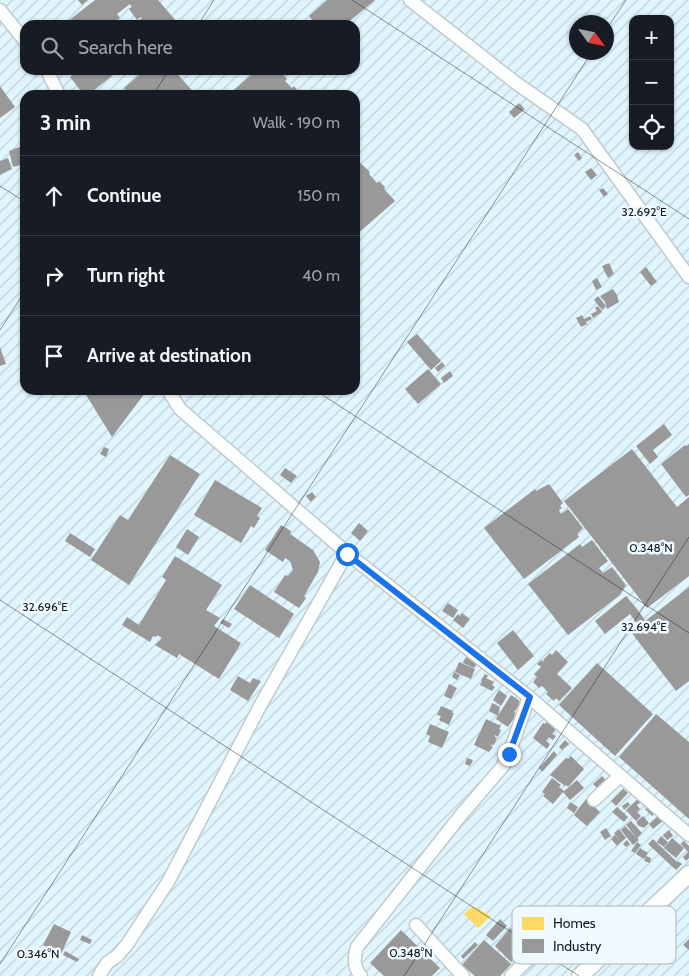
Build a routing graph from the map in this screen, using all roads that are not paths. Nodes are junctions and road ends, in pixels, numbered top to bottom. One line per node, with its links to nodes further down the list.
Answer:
1 (410, 0): 6 (lane)
2 (0, 10): 3 (lane)
3 (20, 35)
4 (49, 75): 5 (lane)
5 (57, 90)
6 (689, 277)
7 (171, 395): 8 (lane)
8 (347, 554): 9 (lane); 18 (lane)
9 (530, 697): 10 (lane); 19 (lane)
10 (620, 776): 11 (lane); 12 (lane)
11 (594, 800)
12 (689, 835)
13 (689, 874): 14 (main road)
14 (655, 906)
15 (416, 925): 20 (lane)
16 (523, 964): 21 (lane)
17 (593, 964): 22 (main road)
18 (99, 976)
19 (361, 976)
20 (463, 976)
21 (511, 976)
22 (580, 976)

